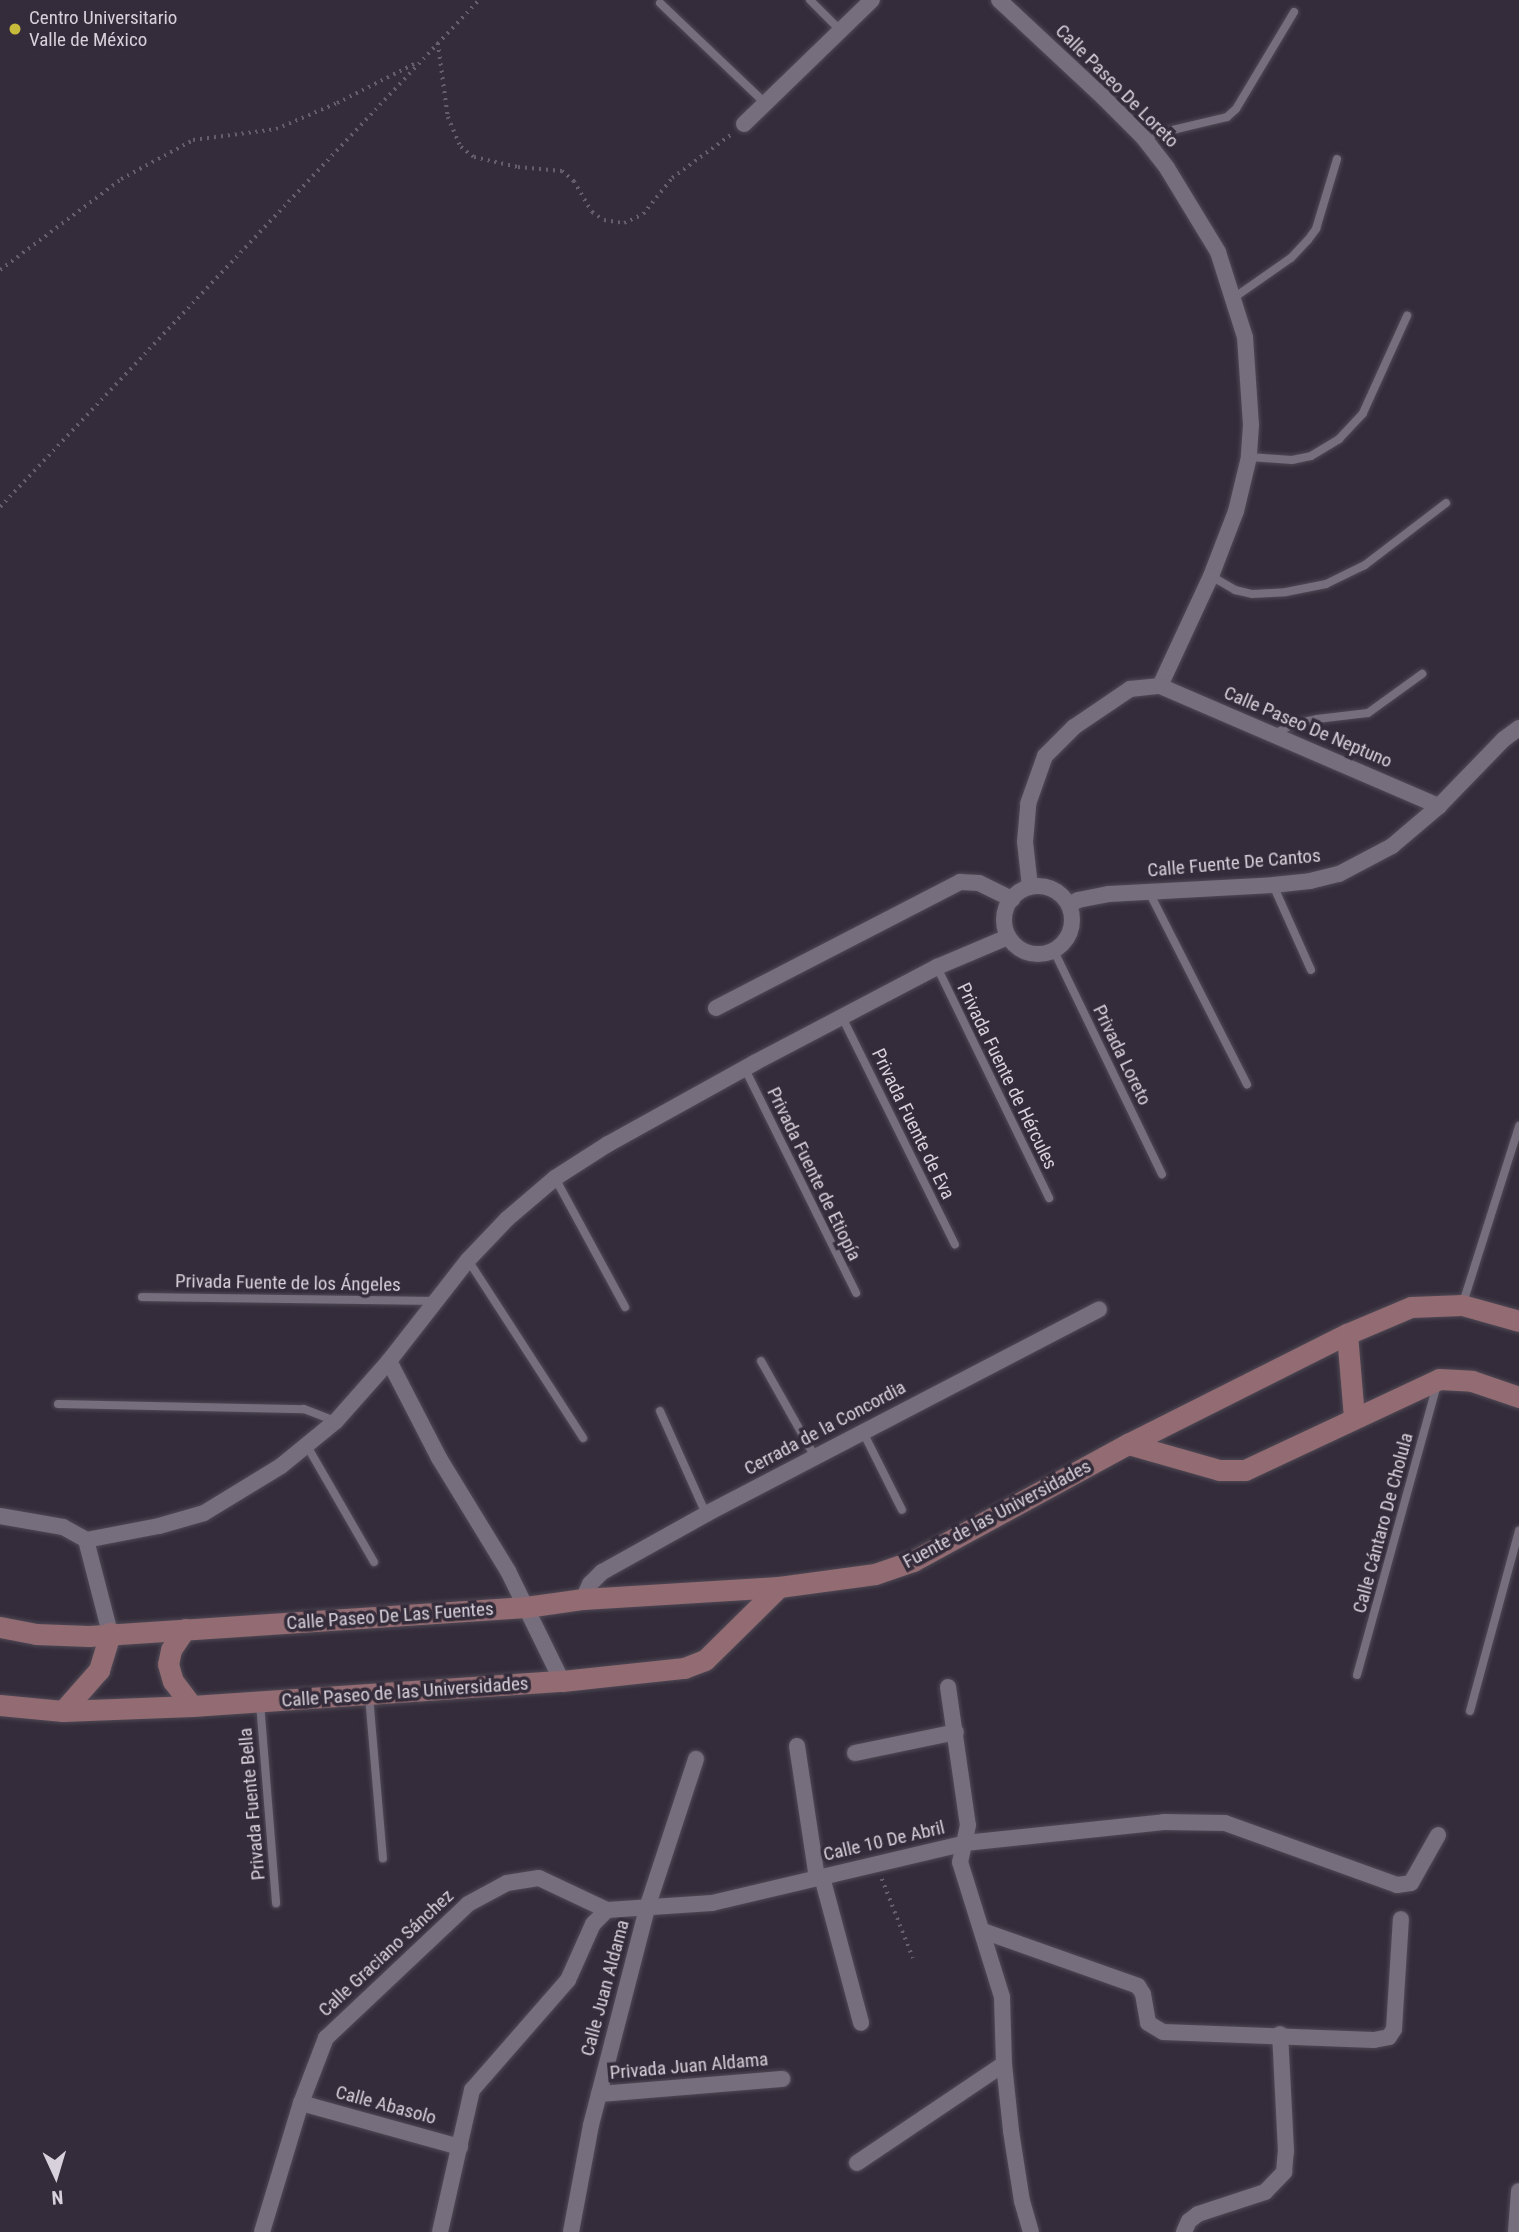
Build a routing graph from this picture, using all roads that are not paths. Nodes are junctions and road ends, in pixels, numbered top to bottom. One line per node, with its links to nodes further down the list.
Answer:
1 (810, 0): 6 (lane)
2 (872, 0): 6 (street)
3 (999, 0): 9 (street, Calle Paseo De Loreto)
4 (660, 3): 7 (lane)
5 (1294, 12): 9 (lane)
6 (841, 30): 7 (street)
7 (765, 103): 8 (street)
8 (744, 124)
9 (1143, 137): 11 (street, Calle Paseo De Loreto)
10 (1337, 159): 11 (lane)
11 (1235, 297): 13 (street, Calle Paseo De Loreto)
12 (1408, 316): 13 (lane)
13 (1248, 457): 15 (street, Calle Paseo De Loreto)
14 (1446, 503): 15 (lane)
15 (1211, 576): 17 (street, Calle Paseo De Loreto)
16 (1422, 674): 19 (lane)
17 (1160, 686): 19 (street, Calle Paseo De Neptuno); 22 (street)
18 (1519, 728): 20 (street, Calle Fuente De Cantos)
19 (1274, 734): 20 (street, Calle Paseo De Neptuno)
20 (1439, 806): 21 (street, Calle Fuente De Cantos)
21 (1273, 885): 23 (street, Calle Fuente De Cantos); 29 (lane)
22 (1030, 887): 24 (street); 25 (street)
23 (1150, 892): 25 (street, Calle Fuente De Cantos); 33 (lane)
24 (1012, 899): 26 (street); 30 (street)
25 (1069, 905): 27 (street)
26 (1008, 937): 27 (street); 28 (street)
27 (1054, 951): 35 (lane, Privada Loreto)
28 (937, 967): 31 (street); 37 (lane, Privada Fuente de Hércules)
29 (1311, 970)
30 (716, 1008)
31 (842, 1017): 32 (street); 38 (lane, Privada Fuente de Eva)
32 (745, 1069): 36 (street); 40 (lane, Privada Fuente de Etiopía)
33 (1247, 1084)
34 (1519, 1126): 43 (lane)
35 (1162, 1174)
36 (555, 1178): 39 (street); 44 (lane)
37 (1049, 1198)
38 (955, 1245)
39 (468, 1260): 42 (street); 57 (lane)
40 (856, 1293)
41 (142, 1297): 42 (lane, Privada Fuente de los Ángeles)
42 (433, 1301): 48 (street)
43 (1462, 1305): 46 (street, Fuente de las Universidades); 47 (street, Fuente de las Universidades)
44 (625, 1307)
45 (1099, 1309): 56 (street, Cerrada de la Concordia)
46 (1519, 1321)
47 (1347, 1334): 54 (street); 58 (street, Fuente de las Universidades)
48 (390, 1361): 55 (street); 69 (street)
49 (761, 1361): 60 (lane)
50 (1439, 1379): 51 (street); 54 (street); 73 (lane, Calle Cántaro De Cholula)
51 (1519, 1397)
52 (58, 1404): 55 (lane)
53 (660, 1410): 62 (lane)
54 (1354, 1418): 58 (street)
55 (336, 1421): 59 (street)
56 (863, 1432): 60 (street, Cerrada de la Concordia); 61 (lane)
57 (583, 1438)
58 (1128, 1444): 67 (street, Fuente de las Universidades)
59 (307, 1446): 65 (street); 66 (lane)
60 (815, 1457): 62 (street, Cerrada de la Concordia)
61 (902, 1510)
62 (706, 1514): 68 (street, Cerrada de la Concordia)
63 (0, 1516): 65 (street)
64 (1519, 1531): 81 (lane)
65 (86, 1540): 72 (street)
66 (374, 1562)
67 (779, 1587): 68 (street, Calle Paseo De Las Fuentes); 74 (street, Calle Paseo de las Universidades)
68 (583, 1599): 69 (street, Calle Paseo De Las Fuentes)
69 (526, 1607): 71 (street, Calle Paseo De Las Fuentes); 74 (street)
70 (0, 1627): 72 (street, Calle Paseo De Las Fuentes)
71 (185, 1629): 72 (street, Calle Paseo De Las Fuentes); 79 (street)
72 (110, 1633): 80 (street)
73 (1357, 1675)
74 (562, 1681): 76 (street, Calle Paseo de las Universidades)
75 (948, 1688): 82 (street)
76 (369, 1696): 77 (street, Calle Paseo de las Universidades); 88 (lane)
77 (260, 1703): 79 (street, Calle Paseo de las Universidades); 91 (lane, Privada Fuente Bella)
78 (0, 1704): 80 (street, Calle Paseo de las Universidades)
79 (192, 1706): 80 (street, Calle Paseo de las Universidades)
80 (63, 1711)
81 (1470, 1711)
82 (956, 1732): 84 (street); 87 (street)
83 (797, 1746): 89 (street)
84 (855, 1753)
85 (696, 1759): 92 (street, Calle Juan Aldama)
86 (1438, 1835): 87 (street)
87 (965, 1843): 89 (street, Calle 10 De Abril); 95 (street, Calle 10 De Abril)
88 (383, 1858)
89 (819, 1878): 92 (street, Calle 10 De Abril); 96 (street)
90 (507, 1883): 93 (street, Calle 10 De Abril); 101 (street, Calle Graciano Sánchez)
91 (276, 1903)
92 (647, 1908): 93 (street, Calle 10 De Abril); 100 (street, Calle Juan Aldama)
93 (607, 1910): 102 (street)
94 (1401, 1919): 97 (street)
95 (983, 1931): 97 (street); 98 (street, Calle 10 De Abril)
96 (861, 2023)
97 (1280, 2034): 109 (street)
98 (1004, 2064): 103 (street); 108 (street, Calle 10 De Abril)
99 (782, 2079): 100 (street, Privada Juan Aldama)
100 (599, 2094): 107 (street, Calle Juan Aldama)
101 (301, 2104): 102 (street, Calle Abasolo); 105 (street, Calle Graciano Sánchez)
102 (460, 2147): 106 (street)
103 (857, 2163)
104 (1519, 2191): 110 (street)
105 (262, 2232)
106 (440, 2232)
107 (571, 2232)
108 (1031, 2232)
109 (1184, 2232)
110 (1516, 2232)

